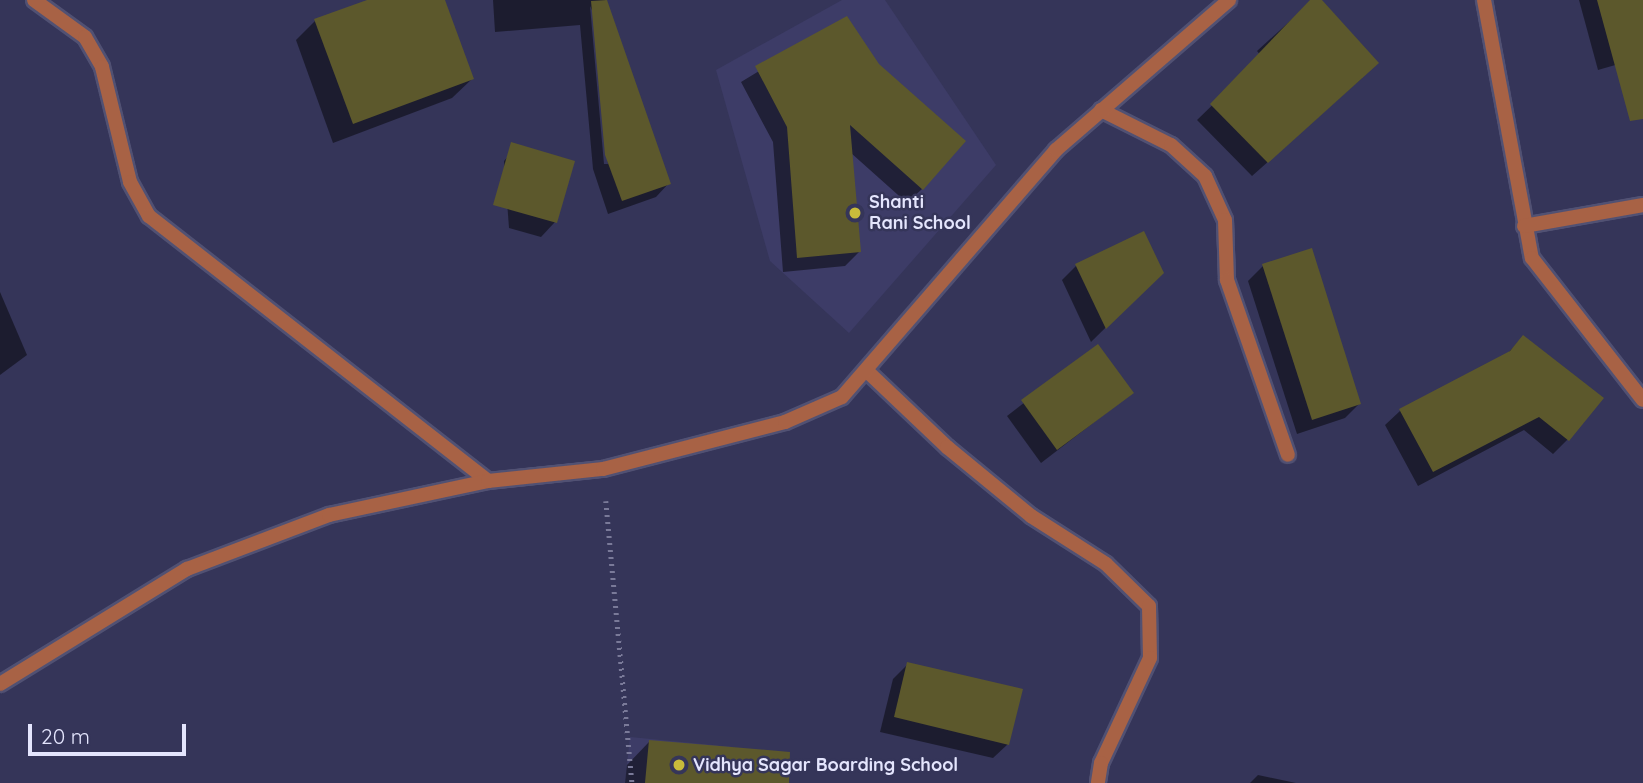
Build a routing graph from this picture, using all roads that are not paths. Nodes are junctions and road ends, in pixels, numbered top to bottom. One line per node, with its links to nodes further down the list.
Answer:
1 (34, 0): 10 (street)
2 (1228, 0): 4 (street)
3 (1484, 0): 6 (street)
4 (1101, 110): 7 (street); 9 (street)
5 (1643, 205): 6 (street)
6 (1524, 226): 8 (street)
7 (869, 373): 10 (street); 12 (street)
8 (1643, 400)
9 (1288, 456)
10 (488, 481): 11 (street)
11 (0, 684)
12 (1098, 783)

